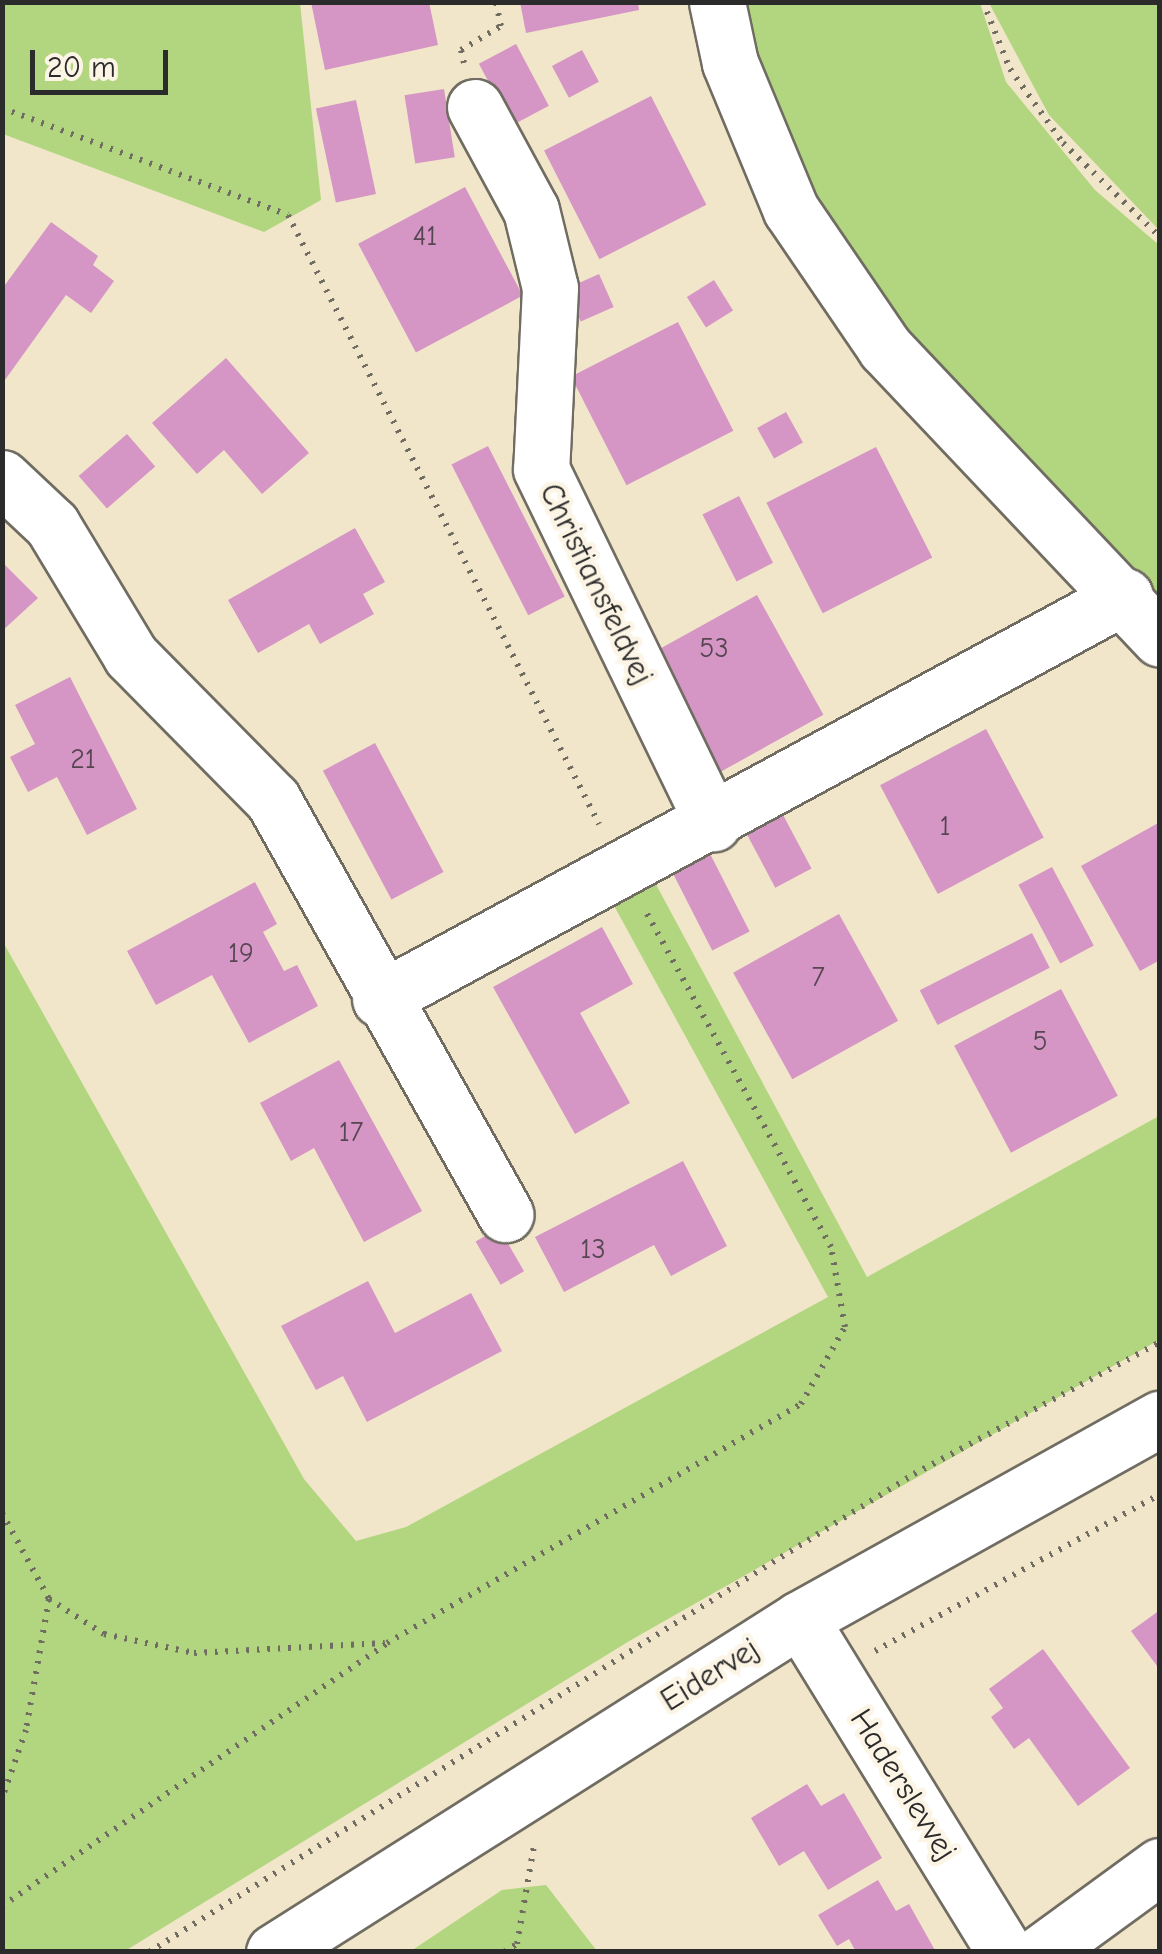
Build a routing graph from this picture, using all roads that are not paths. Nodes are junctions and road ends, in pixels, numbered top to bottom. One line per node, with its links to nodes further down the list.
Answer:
1 (717, 2): 4 (street)
2 (475, 107): 6 (street, Christiansfeldvej)
3 (2, 478): 7 (street)
4 (1125, 596): 5 (street); 6 (street)
5 (1160, 639)
6 (713, 823): 7 (street)
7 (380, 998): 8 (street)
8 (504, 1214)
9 (1160, 1419): 10 (street, Eidervej)
10 (800, 1619): 12 (street, Eidervej); 13 (street, Haderslevvej)
11 (1160, 1866): 14 (street)
12 (274, 1952)
13 (1006, 1952)
14 (1042, 1952)

